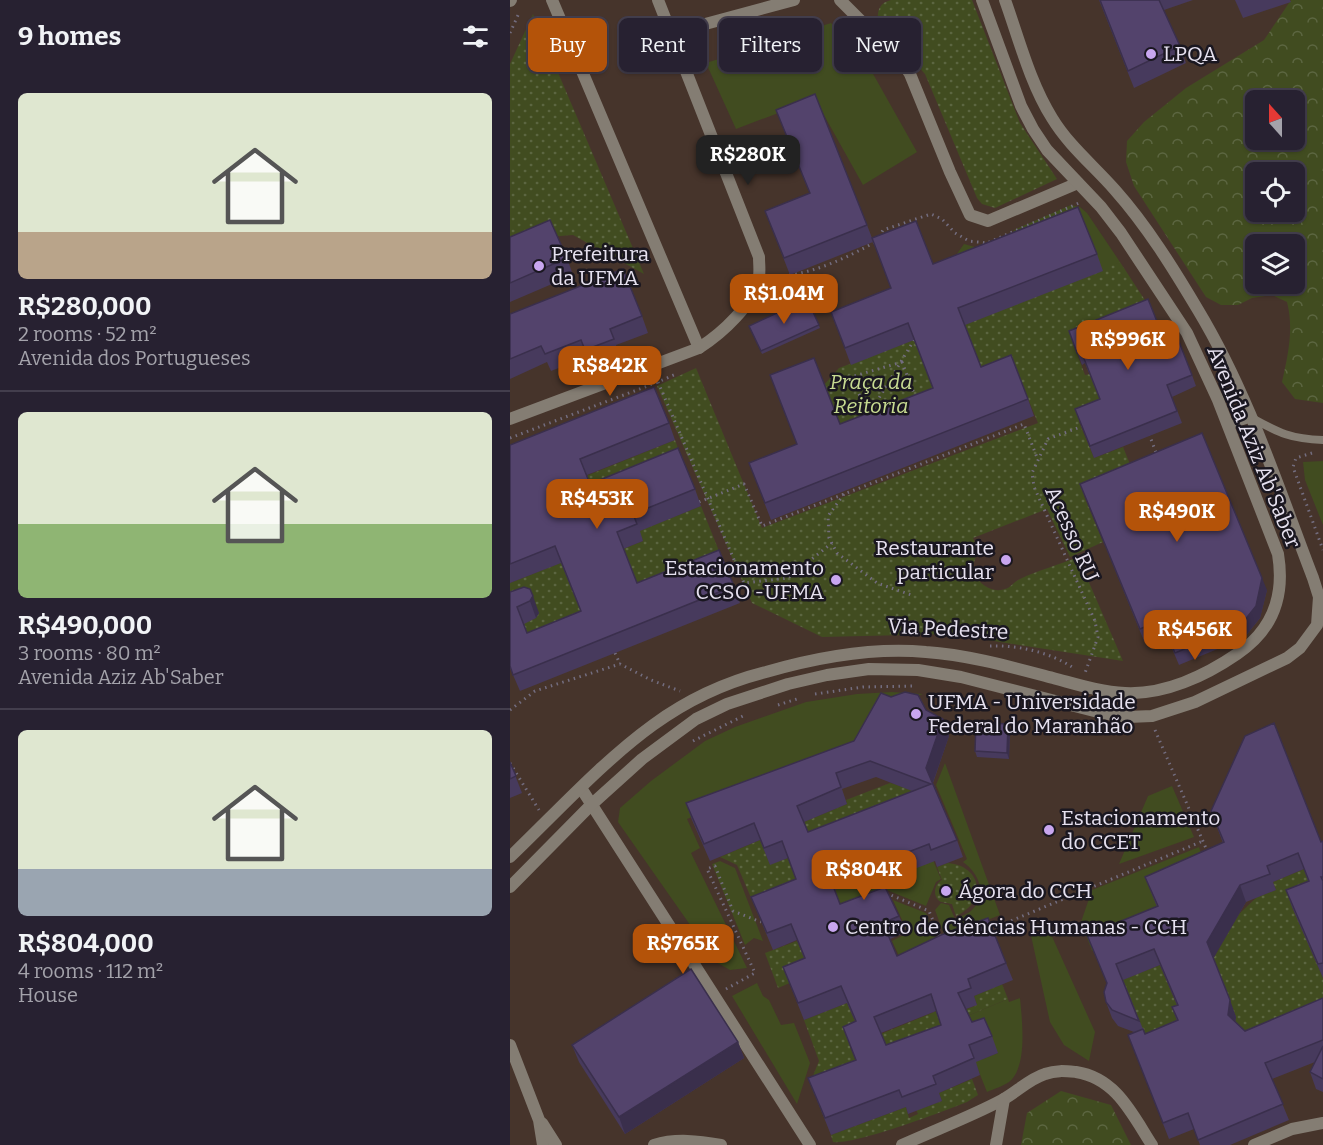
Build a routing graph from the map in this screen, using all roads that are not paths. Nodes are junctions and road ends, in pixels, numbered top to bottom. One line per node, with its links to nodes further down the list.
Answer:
1 (552, 0): 13 (street)
2 (658, 0): 7 (street)
3 (794, 0): 8 (street)
4 (840, 0): 12 (street)
5 (981, 0): 11 (street, Avenida Aziz Ab'Saber)
6 (1005, 0): 10 (street, Avenida Aziz Ab'Saber)
7 (666, 18)
8 (707, 24)
9 (687, 72): 13 (street)
10 (1067, 139): 11 (street); 14 (street, Avenida Aziz Ab'Saber)
11 (1047, 150): 12 (street, Avenida Aziz Ab'Saber)
12 (1078, 183): 16 (street, Avenida Aziz Ab'Saber)
13 (699, 348): 15 (street)
14 (1252, 418): 16 (lane); 17 (lane); 18 (street, Avenida Aziz Ab'Saber)
15 (510, 419)
16 (1228, 426): 19 (street, Avenida Aziz Ab'Saber)
17 (1323, 440)
18 (1320, 628): 20 (street, Avenida Aziz Ab'Saber)
19 (581, 788): 20 (street); 21 (street, Avenida Aziz Ab'Saber)
20 (591, 805): 22 (street, Avenida Aziz Ab'Saber); 31 (street)
21 (510, 857)
22 (510, 886)
23 (510, 1045): 25 (street)
24 (1004, 1099): 32 (street); 33 (street); 34 (street)
25 (539, 1120): 27 (street); 28 (street)
26 (1323, 1123): 35 (street)
27 (543, 1145)
28 (556, 1145)
29 (654, 1145): 30 (street)
30 (721, 1145)
31 (810, 1145)
32 (902, 1145)
33 (996, 1145)
34 (1152, 1145)
35 (1254, 1145)

